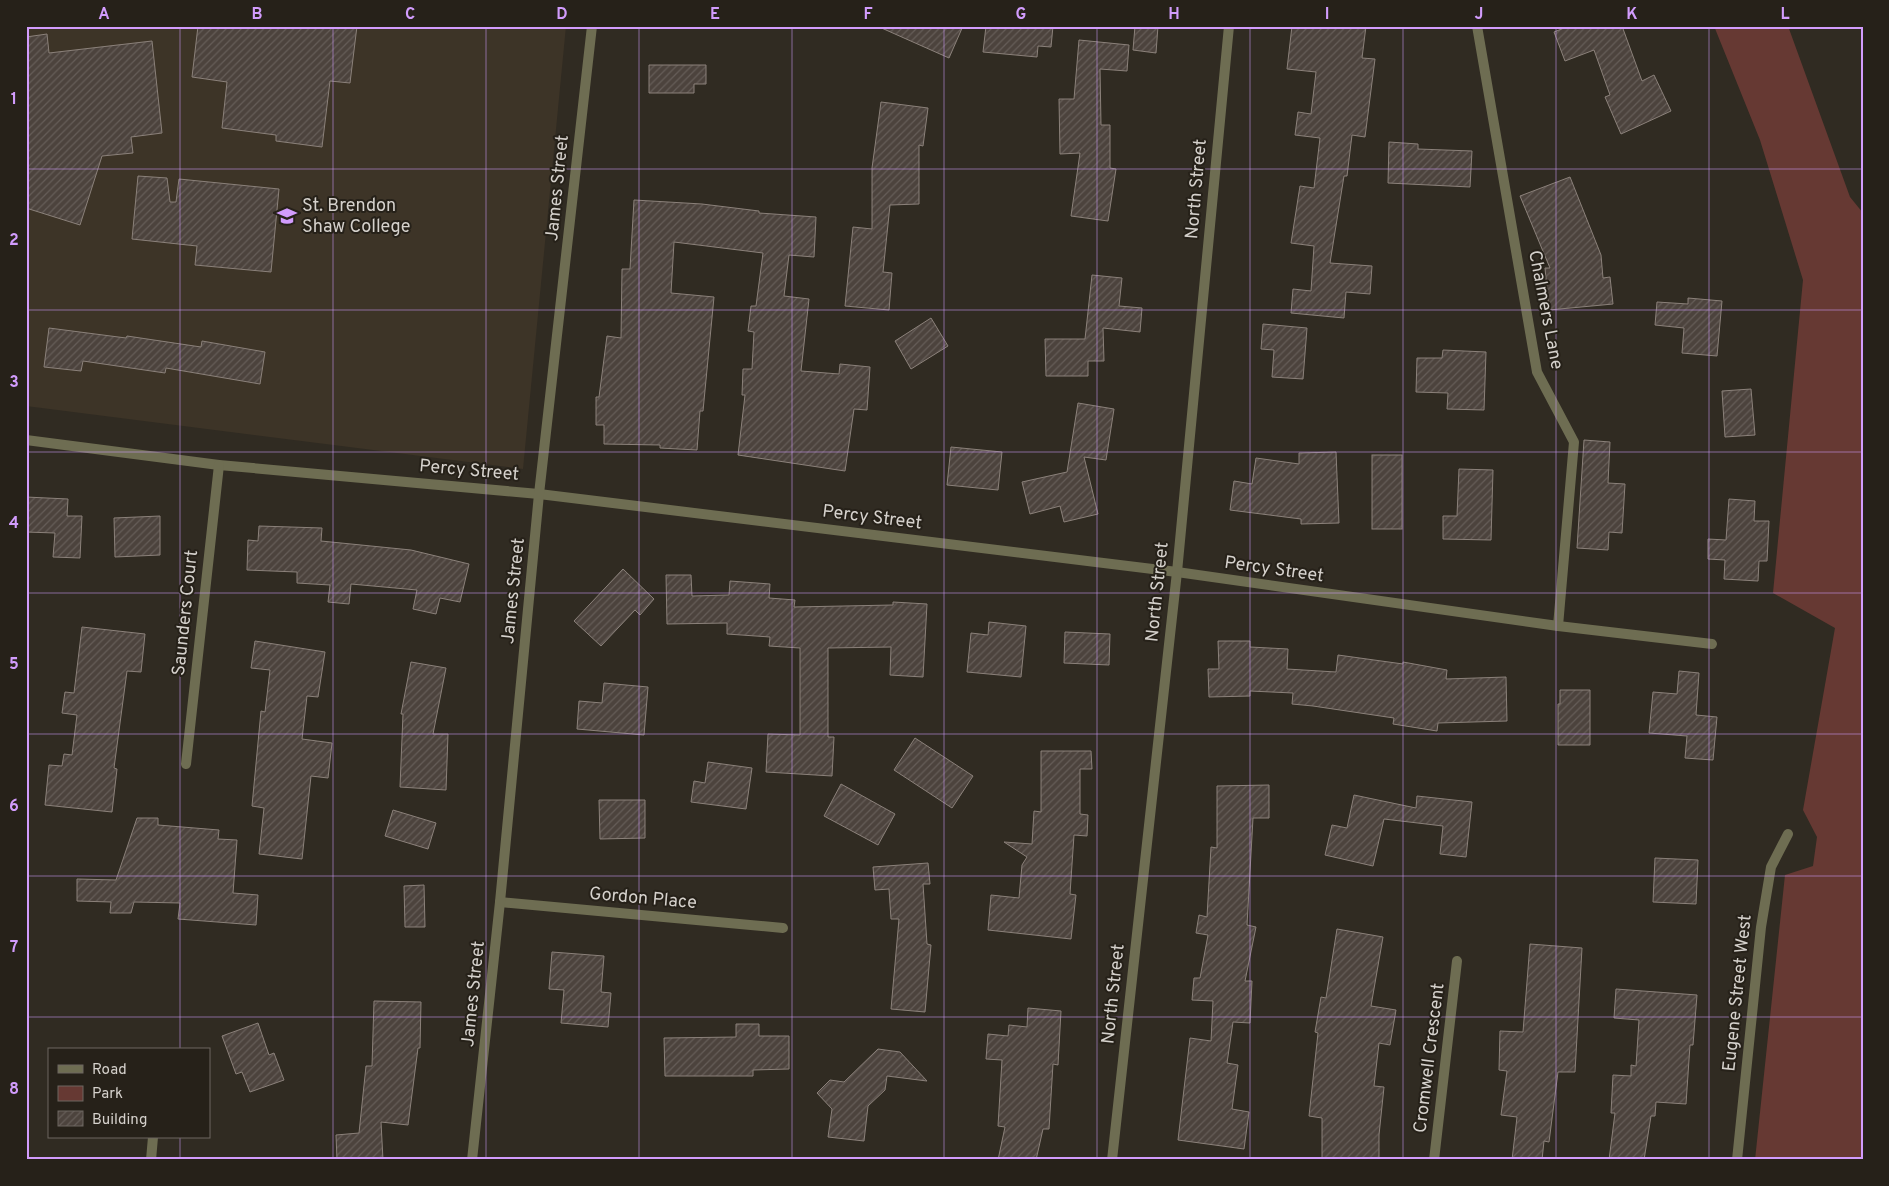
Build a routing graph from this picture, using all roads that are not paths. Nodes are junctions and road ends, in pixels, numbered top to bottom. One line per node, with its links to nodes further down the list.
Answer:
1 (592, 26): 6 (street, James Street)
2 (1229, 26): 7 (street, North Street)
3 (1477, 26): 8 (street, Chalmers Lane)
4 (26, 440): 5 (street, Percy Street)
5 (219, 465): 6 (street, Percy Street); 10 (street, Saunders Court)
6 (540, 494): 7 (street, Percy Street); 12 (street, James Street)
7 (1177, 572): 8 (street, Percy Street); 18 (street, North Street)
8 (1558, 626): 9 (street, Percy Street)
9 (1712, 644)
10 (186, 764)
11 (1788, 834): 20 (street, Eugene Street West)
12 (500, 902): 13 (street, Gordon Place); 17 (street, James Street)
13 (783, 928)
14 (1457, 961): 19 (street, Cromwell Crescent)
15 (154, 1138): 16 (street)
16 (151, 1160)
17 (472, 1160)
18 (1112, 1160)
19 (1434, 1160)
20 (1737, 1160)

